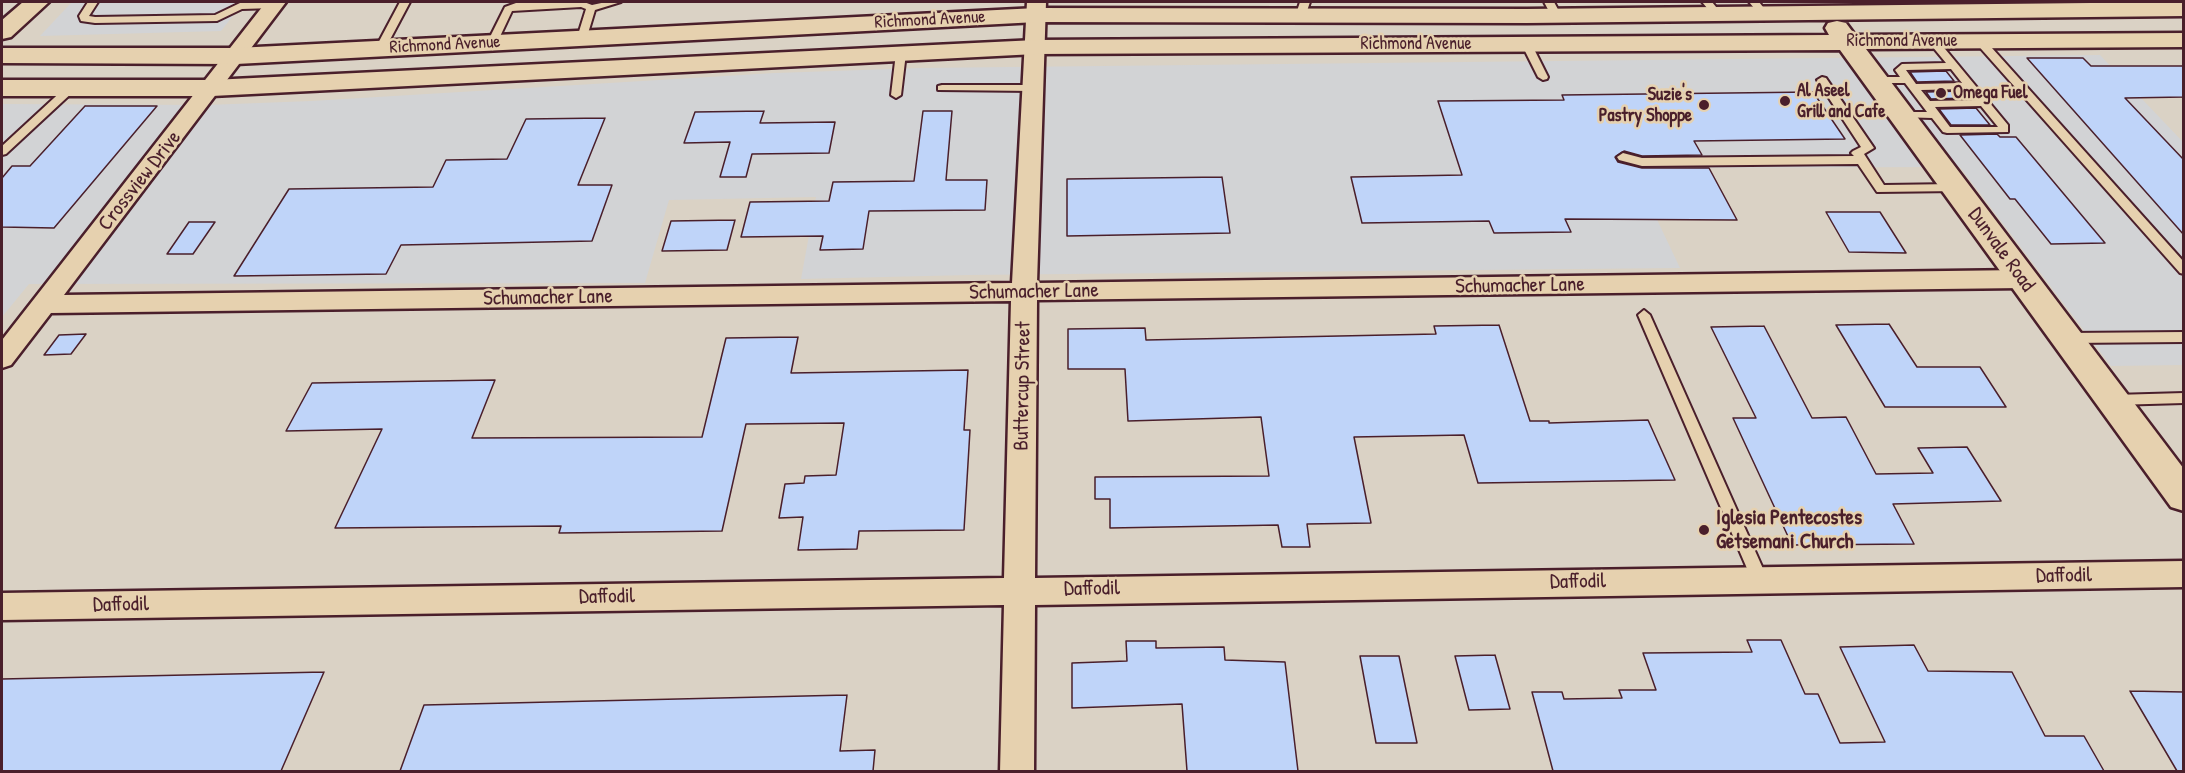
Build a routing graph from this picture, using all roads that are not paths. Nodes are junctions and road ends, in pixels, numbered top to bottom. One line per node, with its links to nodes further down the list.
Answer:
1 (37, 2): 18 (main road)
2 (93, 2): 5 (lane)
3 (405, 2): 30 (lane)
4 (616, 2): 12 (lane)
5 (275, 3): 33 (street, Crossview Drive)
6 (2073, 5): 7 (main road, Richmond Avenue); 9 (main road, Richmond Avenue); 22 (main road)
7 (2139, 5): 15 (main road, Richmond Avenue)
8 (1822, 6): 9 (main road, Richmond Avenue); 11 (main road, Richmond Avenue); 24 (main road, Dunvale Road)
9 (2015, 6)
10 (1711, 7): 11 (main road, Richmond Avenue); 14 (main road, Richmond Avenue)
11 (1758, 7)
12 (591, 8): 19 (lane); 25 (lane)
13 (1037, 8): 16 (main road, Richmond Avenue); 17 (main road, Richmond Avenue); 29 (street, Buttercup Street)
14 (1552, 8): 16 (main road, Richmond Avenue); 28 (main road)
15 (2184, 9)
16 (1298, 10): 26 (main road)
17 (769, 28): 19 (main road, Richmond Avenue); 34 (main road)
18 (2, 32)
19 (582, 38): 25 (main road, Richmond Avenue)
20 (1932, 40): 21 (main road, Richmond Avenue); 24 (main road, Richmond Avenue); 35 (lane)
21 (1979, 40): 22 (main road, Richmond Avenue); 55 (lane)
22 (2106, 40): 23 (main road, Richmond Avenue)
23 (2184, 40)
24 (1846, 41): 28 (main road, Richmond Avenue); 39 (main road, Dunvale Road)
25 (497, 43): 30 (main road, Richmond Avenue); 36 (main road)
26 (1297, 44): 27 (main road, Richmond Avenue); 29 (main road, Richmond Avenue)
27 (1527, 45): 28 (main road, Richmond Avenue); 37 (lane)
28 (1566, 45)
29 (1036, 46): 31 (main road, Richmond Avenue); 46 (street, Buttercup Street)
30 (380, 49): 33 (main road, Richmond Avenue)
31 (901, 53): 34 (main road, Richmond Avenue); 47 (lane)
32 (2, 56): 33 (main road, Richmond Avenue)
33 (236, 56): 44 (street, Crossview Drive)
34 (765, 60): 36 (main road, Richmond Avenue)
35 (1954, 66): 40 (lane); 41 (lane)
36 (491, 74): 44 (main road, Richmond Avenue)
37 (1543, 77)
38 (1822, 80): 53 (lane)
39 (1875, 80): 40 (lane); 49 (main road, Dunvale Road)
40 (1911, 84): 41 (lane); 49 (lane)
41 (1970, 86): 48 (lane)
42 (2, 88): 43 (main road, Richmond Avenue)
43 (72, 88): 44 (main road, Richmond Avenue); 51 (lane)
44 (212, 88): 58 (street, Crossview Drive)
45 (942, 88): 46 (lane)
46 (1033, 88): 57 (street, Buttercup Street)
47 (896, 95)
48 (1984, 103): 49 (lane); 50 (lane)
49 (1914, 110): 50 (lane); 50 (lane); 54 (main road, Dunvale Road)
50 (1935, 115)
51 (2, 152)
52 (1623, 158): 53 (lane)
53 (1862, 160): 54 (lane)
54 (1955, 188): 56 (main road, Dunvale Road)
55 (2184, 270)
56 (2022, 279): 57 (street, Schumacher Lane); 61 (main road, Dunvale Road)
57 (1024, 293): 58 (street, Schumacher Lane); 68 (street, Buttercup Street)
58 (45, 304): 62 (street, Crossview Drive)
59 (1644, 315): 67 (lane)
60 (2184, 337): 61 (lane)
61 (2066, 338): 64 (main road, Dunvale Road)
62 (2, 358)
63 (2184, 398): 64 (lane)
64 (2112, 400): 65 (main road, Dunvale Road)
65 (2184, 497)
66 (2184, 574): 67 (street, Daffodil)
67 (1760, 580): 68 (street, Daffodil)
68 (1021, 590): 69 (street, Daffodil); 70 (street, Buttercup Street)
69 (2, 607)
70 (1017, 771)

